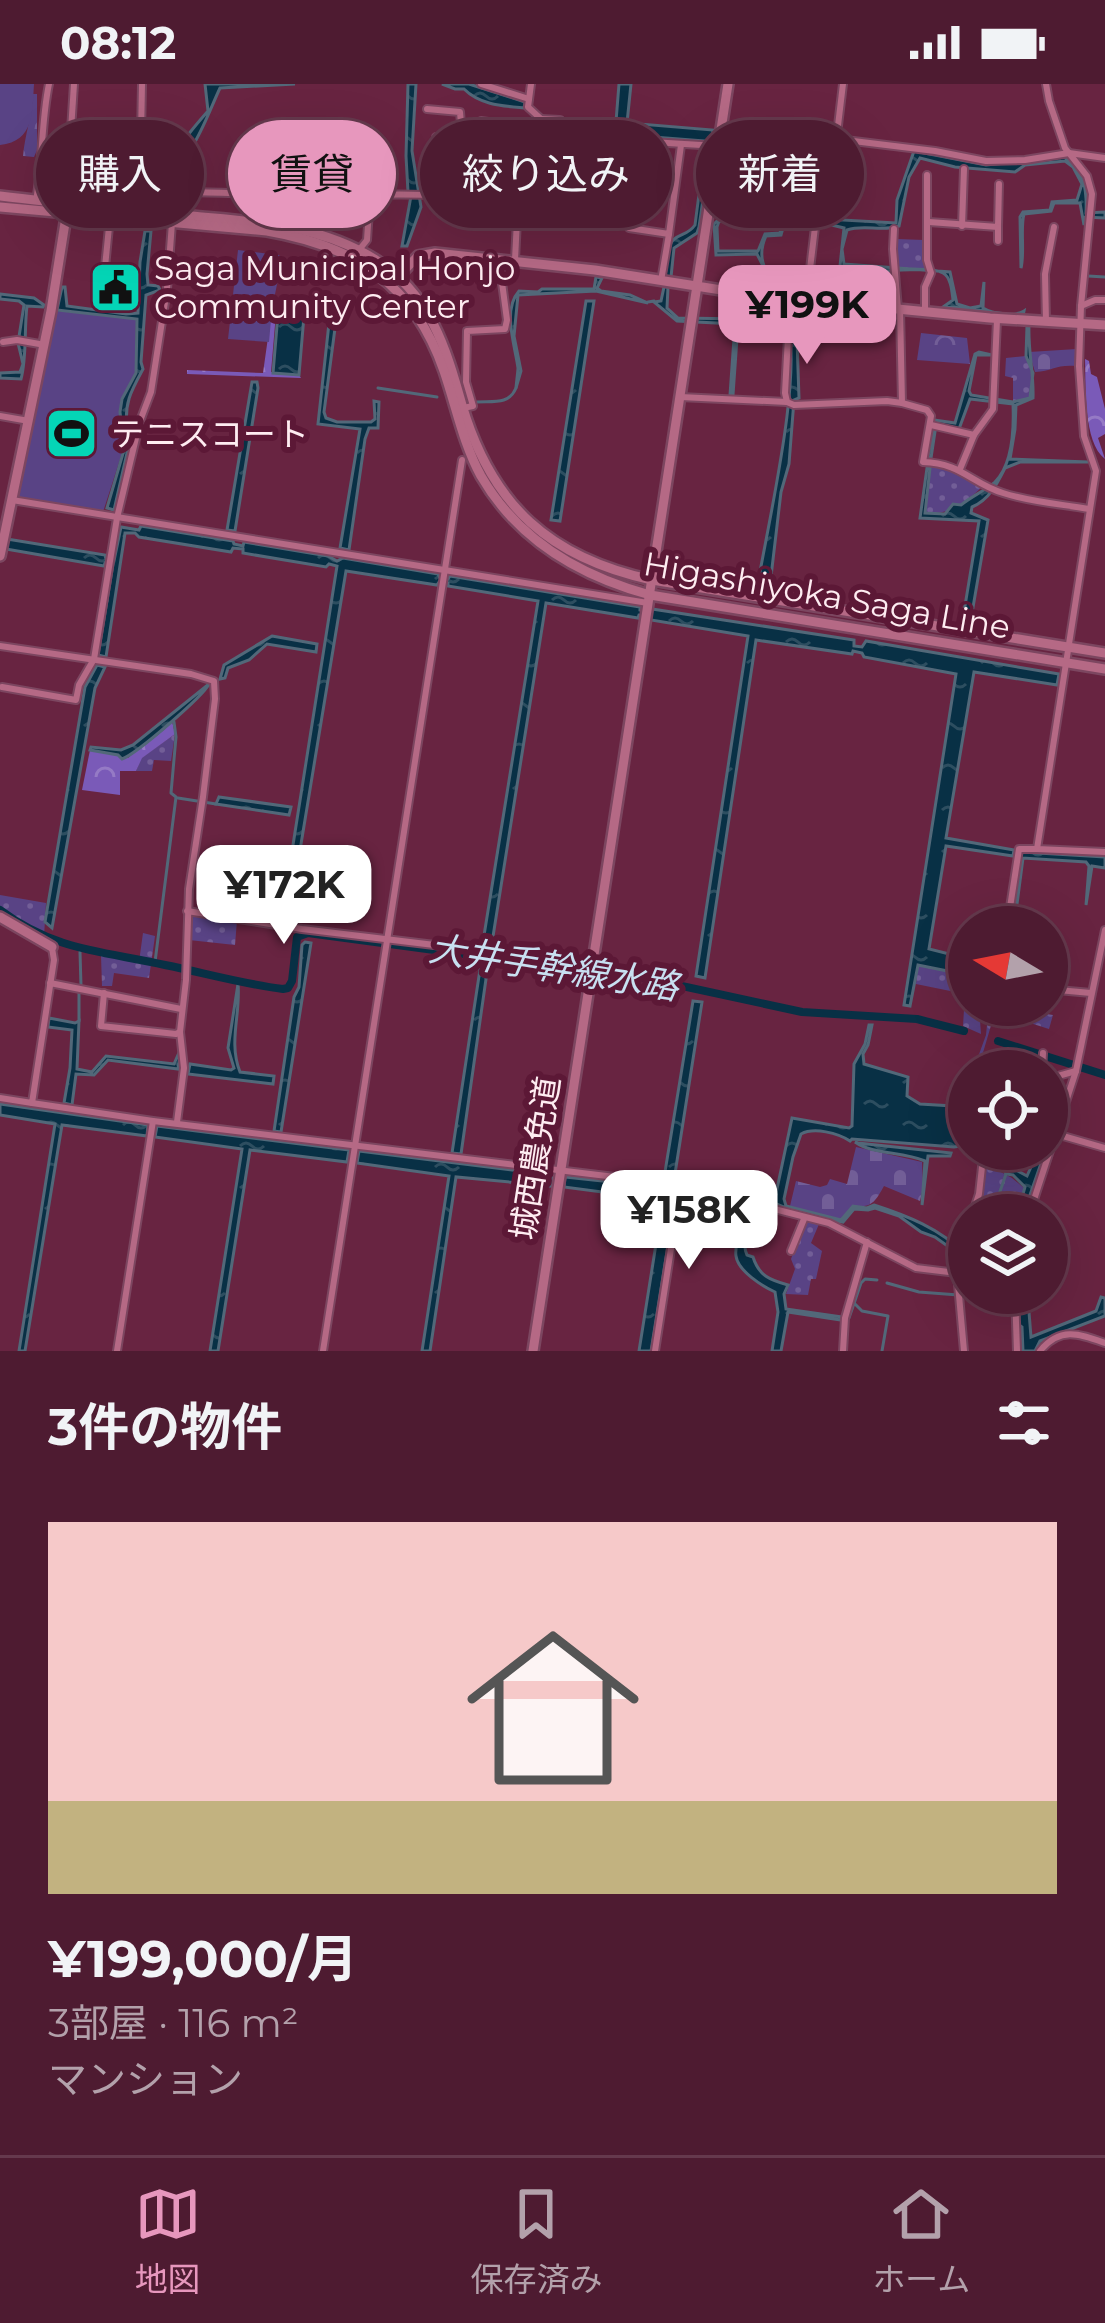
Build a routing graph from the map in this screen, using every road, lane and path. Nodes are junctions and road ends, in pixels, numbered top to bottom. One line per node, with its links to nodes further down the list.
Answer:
1 (49, 84): 12 (street)
2 (74, 84): 13 (street)
3 (142, 84): 14 (street)
4 (481, 84): 9 (street)
5 (531, 84): 9 (street)
6 (728, 84): 17 (main road, 城西農免道)
7 (843, 84): 18 (street)
8 (1046, 84): 23 (street)
9 (529, 99): 11 (street)
10 (427, 109): 15 (street)
11 (542, 118): 16 (street)
12 (44, 120)
13 (72, 120)
14 (140, 120)
15 (461, 120)
16 (560, 120)
17 (723, 120)
18 (839, 120)
19 (672, 144): 21 (street)
20 (864, 144): 23 (street)
21 (681, 145): 22 (street); 47 (street)
22 (696, 145)
23 (1069, 153): 24 (street); 58 (street)
24 (1105, 158)
25 (964, 170): 34 (street)
26 (927, 176): 32 (street)
27 (999, 184): 35 (street)
28 (36, 192): 29 (main road, Higashiyoka Saga Line)
29 (0, 196)
30 (0, 207): 31 (main road, Higashiyoka Saga Line)
31 (36, 208)
32 (928, 222): 34 (street); 60 (street)
33 (204, 223): 49 (main road, Higashiyoka Saga Line)
34 (962, 226): 35 (street)
35 (998, 227): 48 (street)
36 (1054, 227): 62 (street)
37 (64, 228): 66 (main road)
38 (109, 228): 52 (street)
39 (177, 228): 79 (street)
40 (294, 228): 49 (main road, Higashiyoka Saga Line)
41 (368, 228): 49 (street)
42 (515, 228): 51 (street)
43 (629, 228): 47 (street)
44 (703, 228): 55 (main road, 城西農免道)
45 (814, 228): 56 (street)
46 (894, 229): 59 (street)
47 (669, 234): 54 (street)
48 (998, 241)
49 (355, 254): 53 (main road, Higashiyoka Saga Line)
50 (499, 259): 51 (main road); 53 (main road); 70 (street)
51 (515, 260): 54 (main road)
52 (104, 277)
53 (394, 281): 70 (main road, Higashiyoka Saga Line); 84 (main road, Higashiyoka Saga Line)
54 (661, 281): 55 (main road)
55 (697, 286): 56 (main road); 67 (main road, 城西農免道)
56 (801, 299): 59 (main road); 68 (street)
57 (1105, 300): 58 (street)
58 (1081, 306): 63 (street)
59 (899, 309): 60 (main road); 69 (street)
60 (925, 312): 61 (main road)
61 (997, 319): 62 (main road); 74 (street)
62 (1046, 322): 63 (main road)
63 (1079, 325): 64 (main road); 78 (street)
64 (1105, 325)
65 (3, 342): 66 (street)
66 (44, 345): 72 (main road)
67 (680, 397): 68 (street); 83 (main road, 城西農免道)
68 (791, 404): 69 (street)
69 (902, 404): 73 (street)
70 (463, 408): 83 (main road, Higashiyoka Saga Line)
71 (0, 416): 72 (street)
72 (28, 421): 77 (main road)
73 (933, 425): 74 (street); 76 (street)
74 (974, 435): 76 (street)
75 (462, 460): 82 (street)
76 (960, 469): 78 (street)
77 (11, 500): 79 (street); 80 (main road)
78 (1089, 508): 86 (street)
79 (117, 518): 82 (street); 88 (street)
80 (2, 533): 81 (main road)
81 (0, 556)
82 (444, 577): 84 (street); 98 (street)
83 (652, 580): 84 (main road, 城西農免道); 86 (main road, Higashiyoka Saga Line)
84 (648, 606): 89 (main road, Higashiyoka Saga Line); 100 (main road, 城西農免道)
85 (0, 646): 88 (street)
86 (1069, 647): 87 (main road, Higashiyoka Saga Line); 89 (street)
87 (1105, 653)
88 (94, 659): 91 (street); 95 (street)
89 (1066, 663): 90 (main road, Higashiyoka Saga Line); 92 (street)
90 (1105, 669)
91 (2, 687)
92 (1037, 849): 93 (street); 94 (street)
93 (1105, 852)
94 (1010, 906)
95 (187, 911): 98 (street); 105 (street)
96 (0, 917): 99 (main road)
97 (1105, 930): 104 (street)
98 (386, 943): 100 (street); 115 (street)
99 (52, 947): 101 (street)
100 (591, 969): 117 (main road, 城西農免道)
101 (50, 983): 103 (street); 111 (street)
102 (1068, 991): 104 (street)
103 (104, 993): 105 (street); 106 (street)
104 (1092, 993): 107 (street)
105 (181, 1010): 106 (street)
106 (180, 1032): 113 (street)
107 (1077, 1067): 108 (street); 109 (street)
108 (1068, 1070)
109 (1068, 1096)
110 (0, 1098): 111 (street)
111 (32, 1102): 112 (street)
112 (153, 1121): 113 (street); 126 (street)
113 (176, 1124): 115 (street)
114 (1068, 1137): 116 (street)
115 (354, 1146): 117 (street); 127 (street)
116 (1105, 1148)
117 (560, 1170): 118 (street); 128 (main road, 城西農免道)
118 (681, 1185): 119 (street); 129 (street)
119 (804, 1219): 120 (street); 121 (street)
120 (867, 1242): 122 (street); 130 (street)
121 (790, 1250)
122 (948, 1272)
123 (959, 1314): 131 (street)
124 (1016, 1314): 132 (street)
125 (1105, 1343): 133 (street)
126 (117, 1351)
127 (323, 1351)
128 (532, 1351)
129 (655, 1351)
130 (843, 1351)
131 (964, 1351)
132 (1017, 1351)
133 (1040, 1351)

